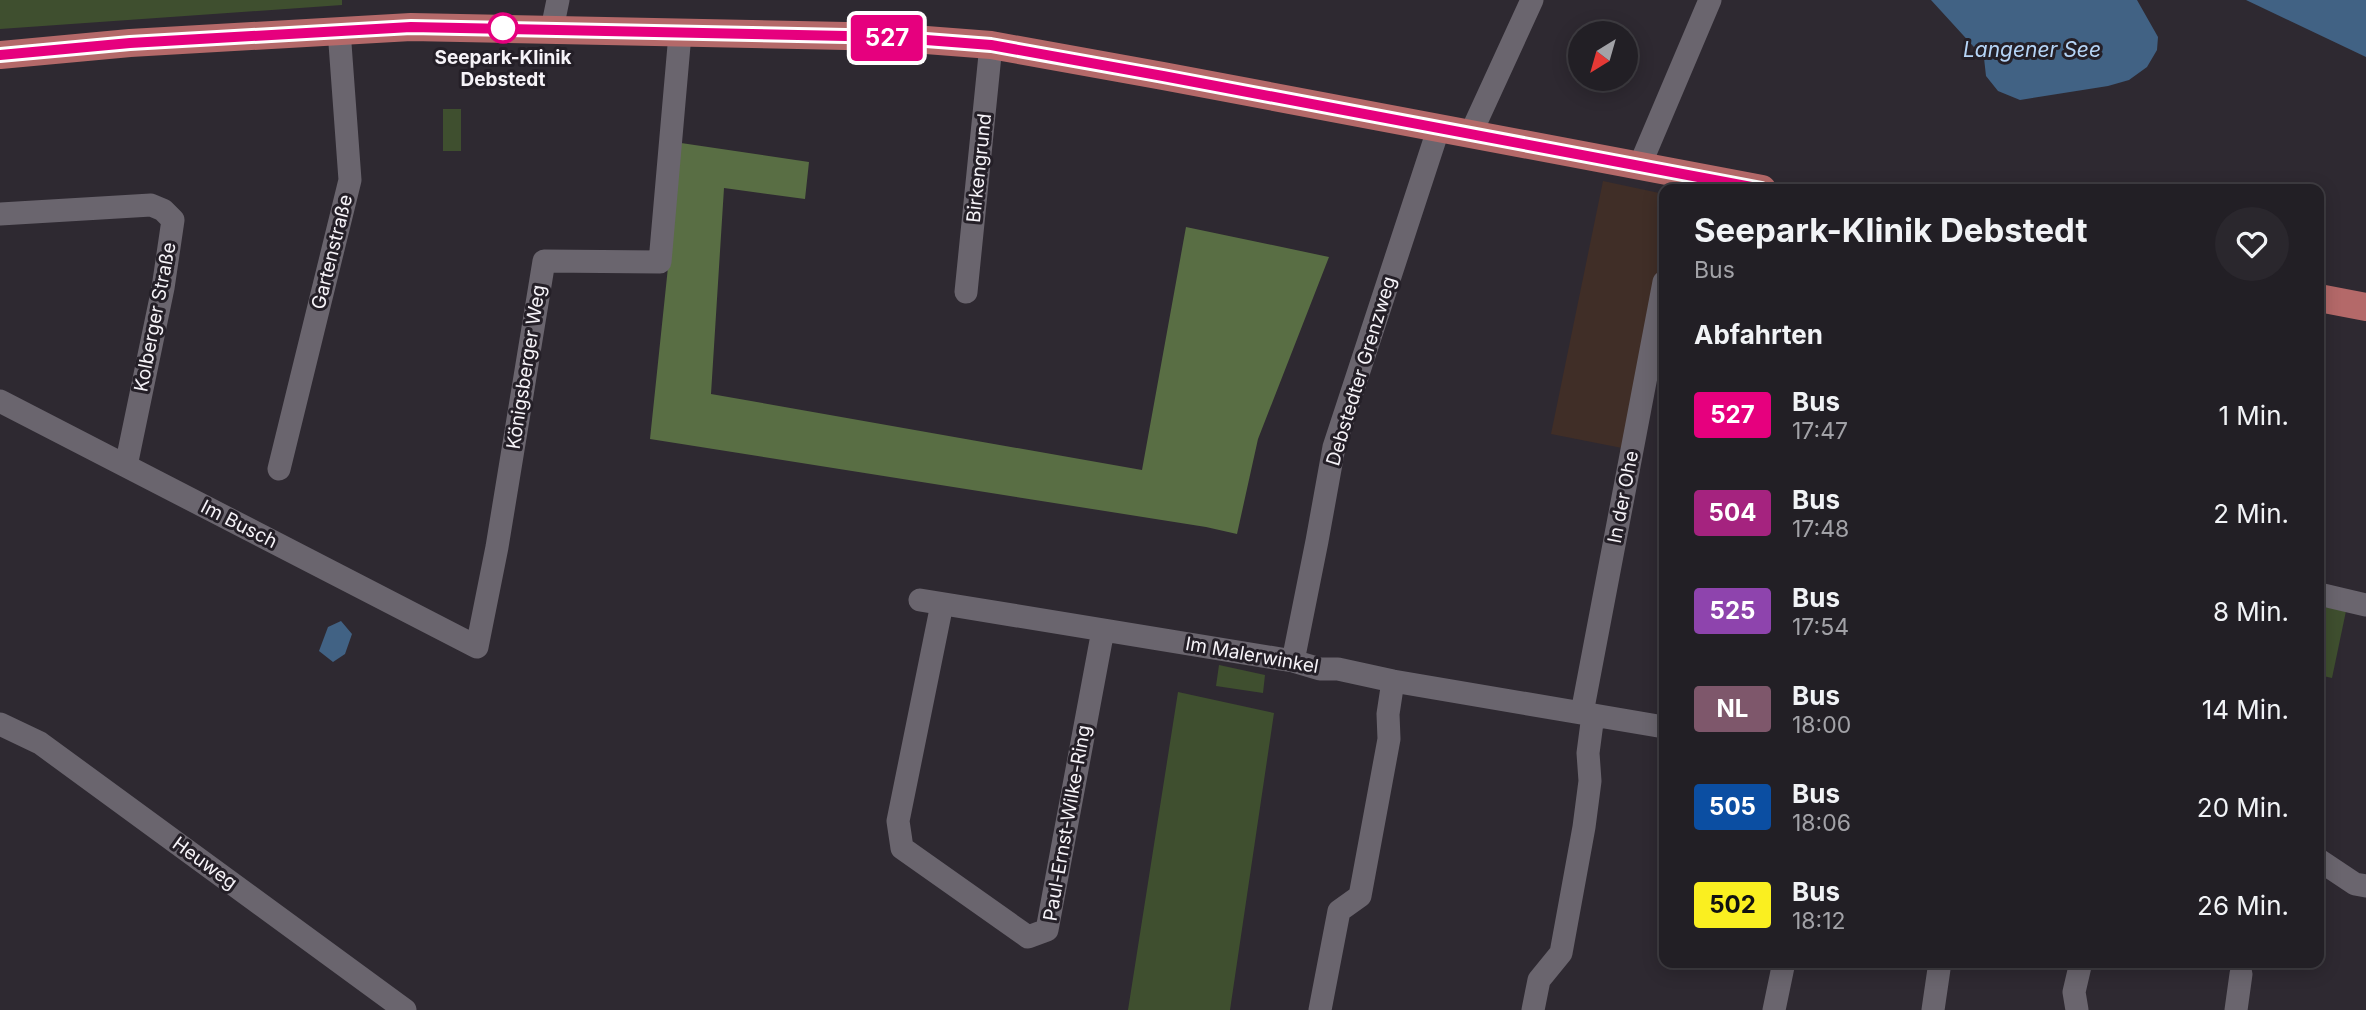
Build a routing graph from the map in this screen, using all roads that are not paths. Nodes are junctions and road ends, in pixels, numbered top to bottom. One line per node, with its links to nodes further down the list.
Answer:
1 (558, 0): 4 (street)
2 (1532, 0): 10 (street)
3 (1710, 0): 11 (street)
4 (552, 29): 5 (main road); 6 (main road)
5 (339, 30): 8 (main road); 21 (street, Gartenstraße)
6 (680, 34): 7 (main road); 26 (street, Königsberger Weg)
7 (991, 45): 9 (main road); 15 (street, Birkengrund)
8 (0, 55)
9 (1439, 127): 10 (main road); 27 (street, Debstedter Grenzweg)
10 (1471, 133): 11 (main road)
11 (1640, 165): 12 (main road)
12 (1683, 181): 13 (main road)
13 (1713, 184)
14 (0, 214): 20 (street, Kolberger Straße)
15 (966, 292)
16 (2324, 299): 17 (main road)
17 (2366, 307)
18 (1659, 310): 29 (street, In der Ohe)
19 (0, 401): 20 (street, Im Busch)
20 (126, 466): 26 (street, Im Busch)
21 (279, 469)
22 (2324, 595): 24 (street)
23 (931, 602): 25 (street, Im Malerwinkel); 25 (street, Paul-Ernst-Wilke-Ring)
24 (2366, 605)
25 (1103, 629): 27 (street, Im Malerwinkel)
26 (477, 647)
27 (1293, 661): 28 (street, Im Malerwinkel)
28 (1393, 681): 29 (street, Im Malerwinkel); 39 (street)
29 (1587, 714): 31 (street, Im Malerwinkel); 40 (street, In der Ohe)
30 (0, 724): 38 (street, Heuweg)
31 (1659, 726)
32 (2324, 863): 33 (street)
33 (2366, 886)
34 (1783, 968): 41 (street)
35 (1939, 968): 42 (street)
36 (2080, 968): 43 (street)
37 (2241, 974): 44 (street)
38 (405, 1010)
39 (1320, 1010)
40 (1533, 1010)
41 (1774, 1010)
42 (1933, 1010)
43 (2077, 1010)
44 (2236, 1010)

